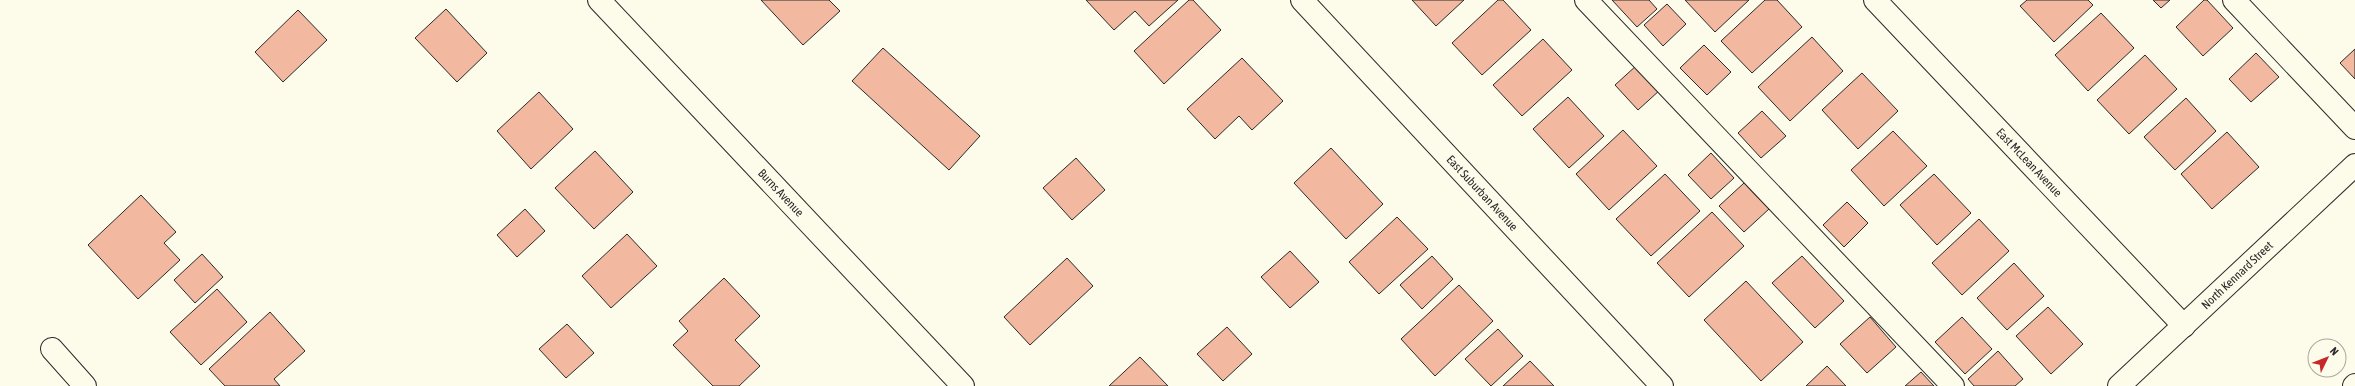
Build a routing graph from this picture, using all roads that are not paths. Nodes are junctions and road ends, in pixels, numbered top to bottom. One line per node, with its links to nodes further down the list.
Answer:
1 (599, 0): 11 (street, Burns Avenue)
2 (1302, 0): 12 (street, East Suburban Avenue)
3 (1586, 0): 13 (street)
4 (1874, 0): 8 (street, East McLean Avenue)
5 (2234, 0): 6 (street)
6 (2355, 128)
7 (2355, 165): 8 (street, North Kennard Street)
8 (2184, 326): 14 (street, North Kennard Street)
9 (52, 349): 10 (street)
10 (85, 386)
11 (963, 386)
12 (1662, 386)
13 (1953, 386)
14 (2119, 386)

